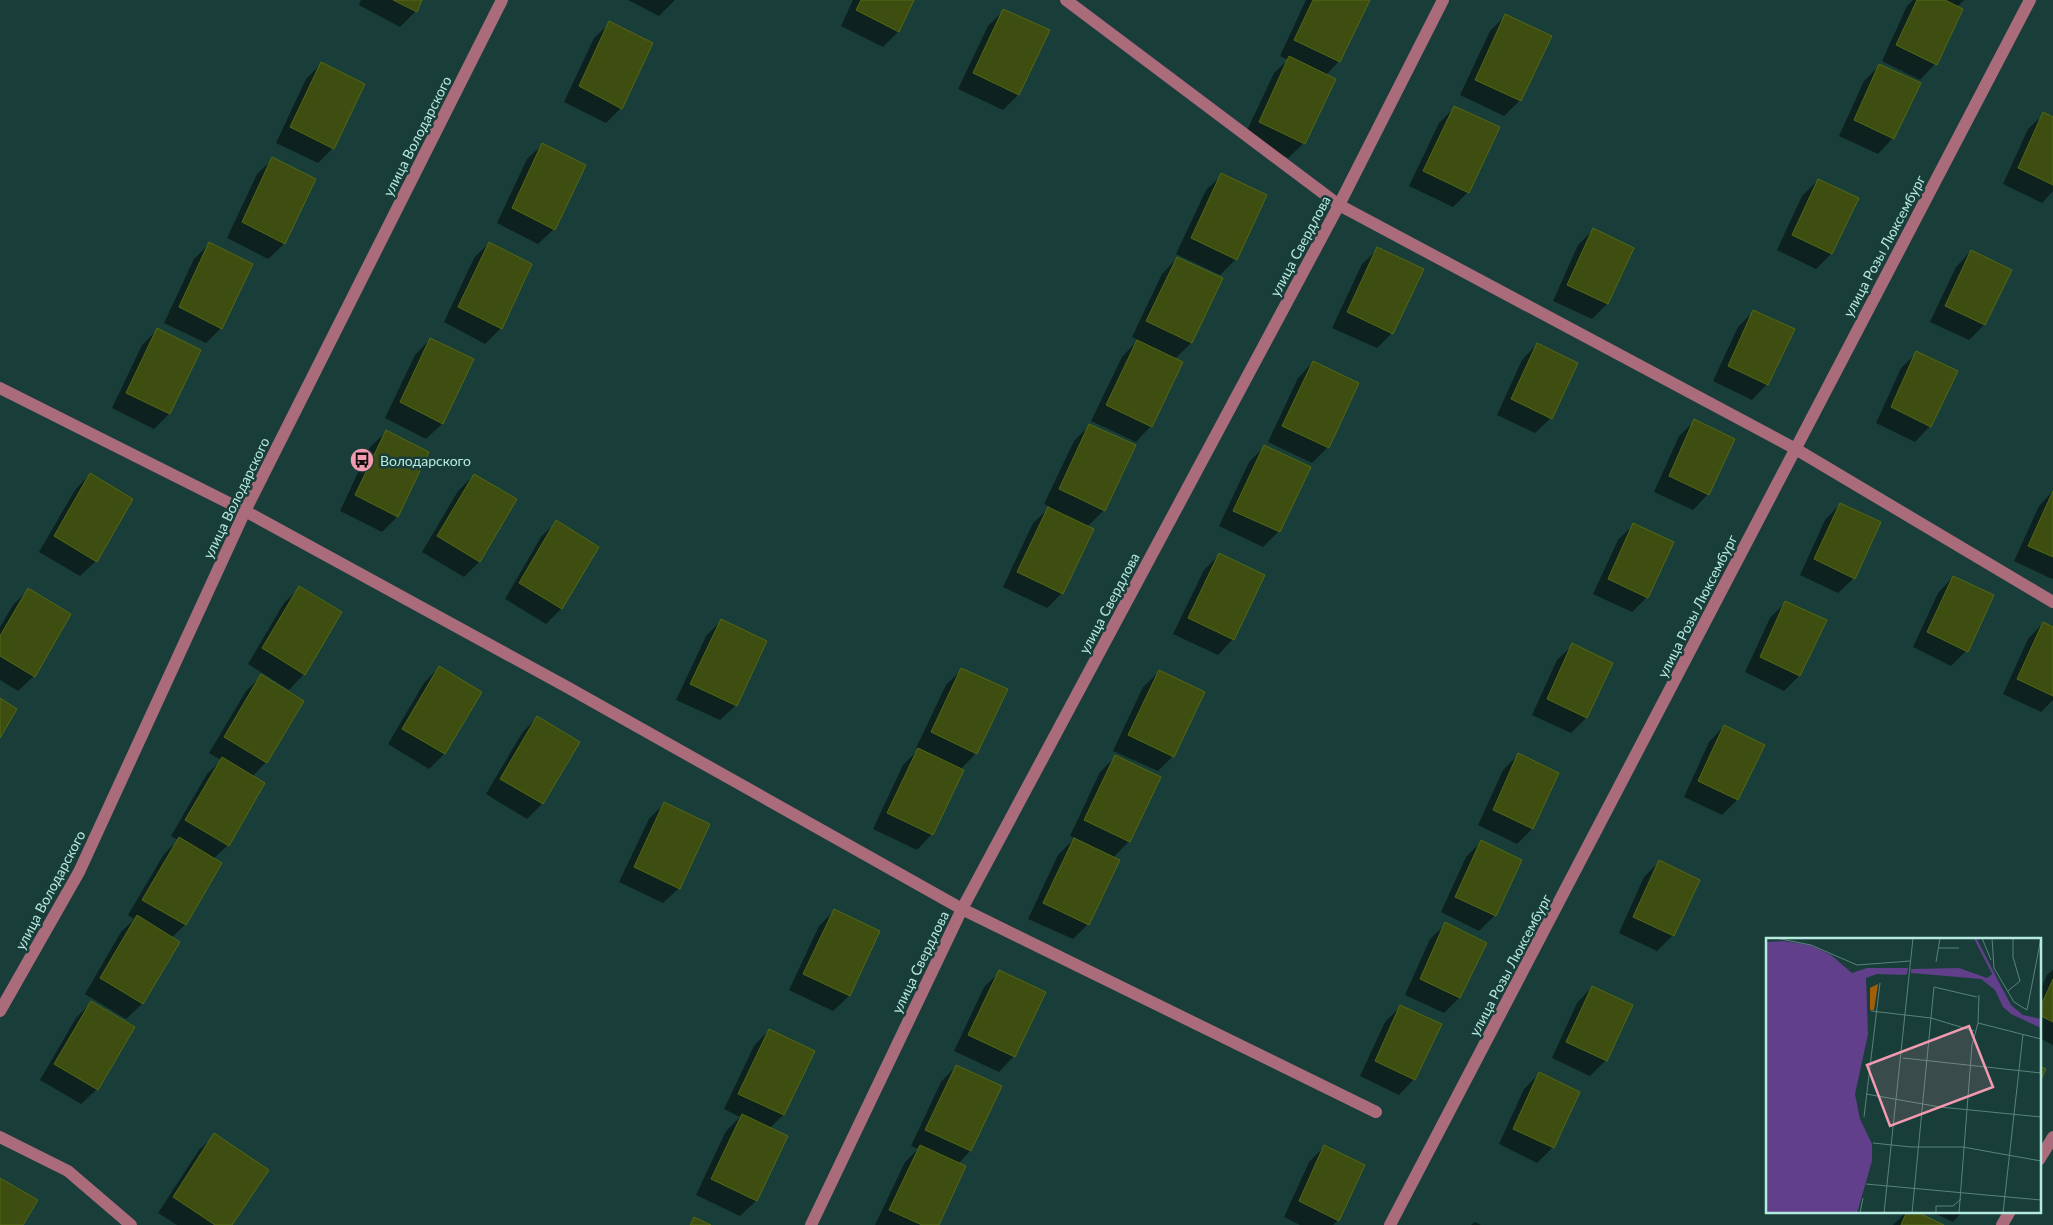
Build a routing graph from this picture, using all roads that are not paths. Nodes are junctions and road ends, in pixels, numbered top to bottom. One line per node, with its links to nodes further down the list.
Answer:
1 (502, 0): 8 (street, улица Володарского)
2 (1066, 0): 5 (street)
3 (1443, 0): 5 (street, улица Свердлова)
4 (2030, 0): 7 (street, улица Розы Люксембург)
5 (1339, 204): 7 (street); 10 (street, улица Свердлова)
6 (0, 388): 8 (street)
7 (1794, 448): 9 (street); 19 (street, улица Розы Люксембург)
8 (245, 511): 10 (street); 11 (street, улица Володарского)
9 (2053, 602)
10 (962, 909): 12 (street); 18 (street, улица Свердлова)
11 (0, 1011)
12 (1376, 1112)
13 (0, 1136): 17 (street)
14 (2053, 1137): 15 (street)
15 (2040, 1158)
16 (2009, 1212): 20 (street)
17 (130, 1225)
18 (811, 1225)
19 (1390, 1225)
20 (2002, 1225)

